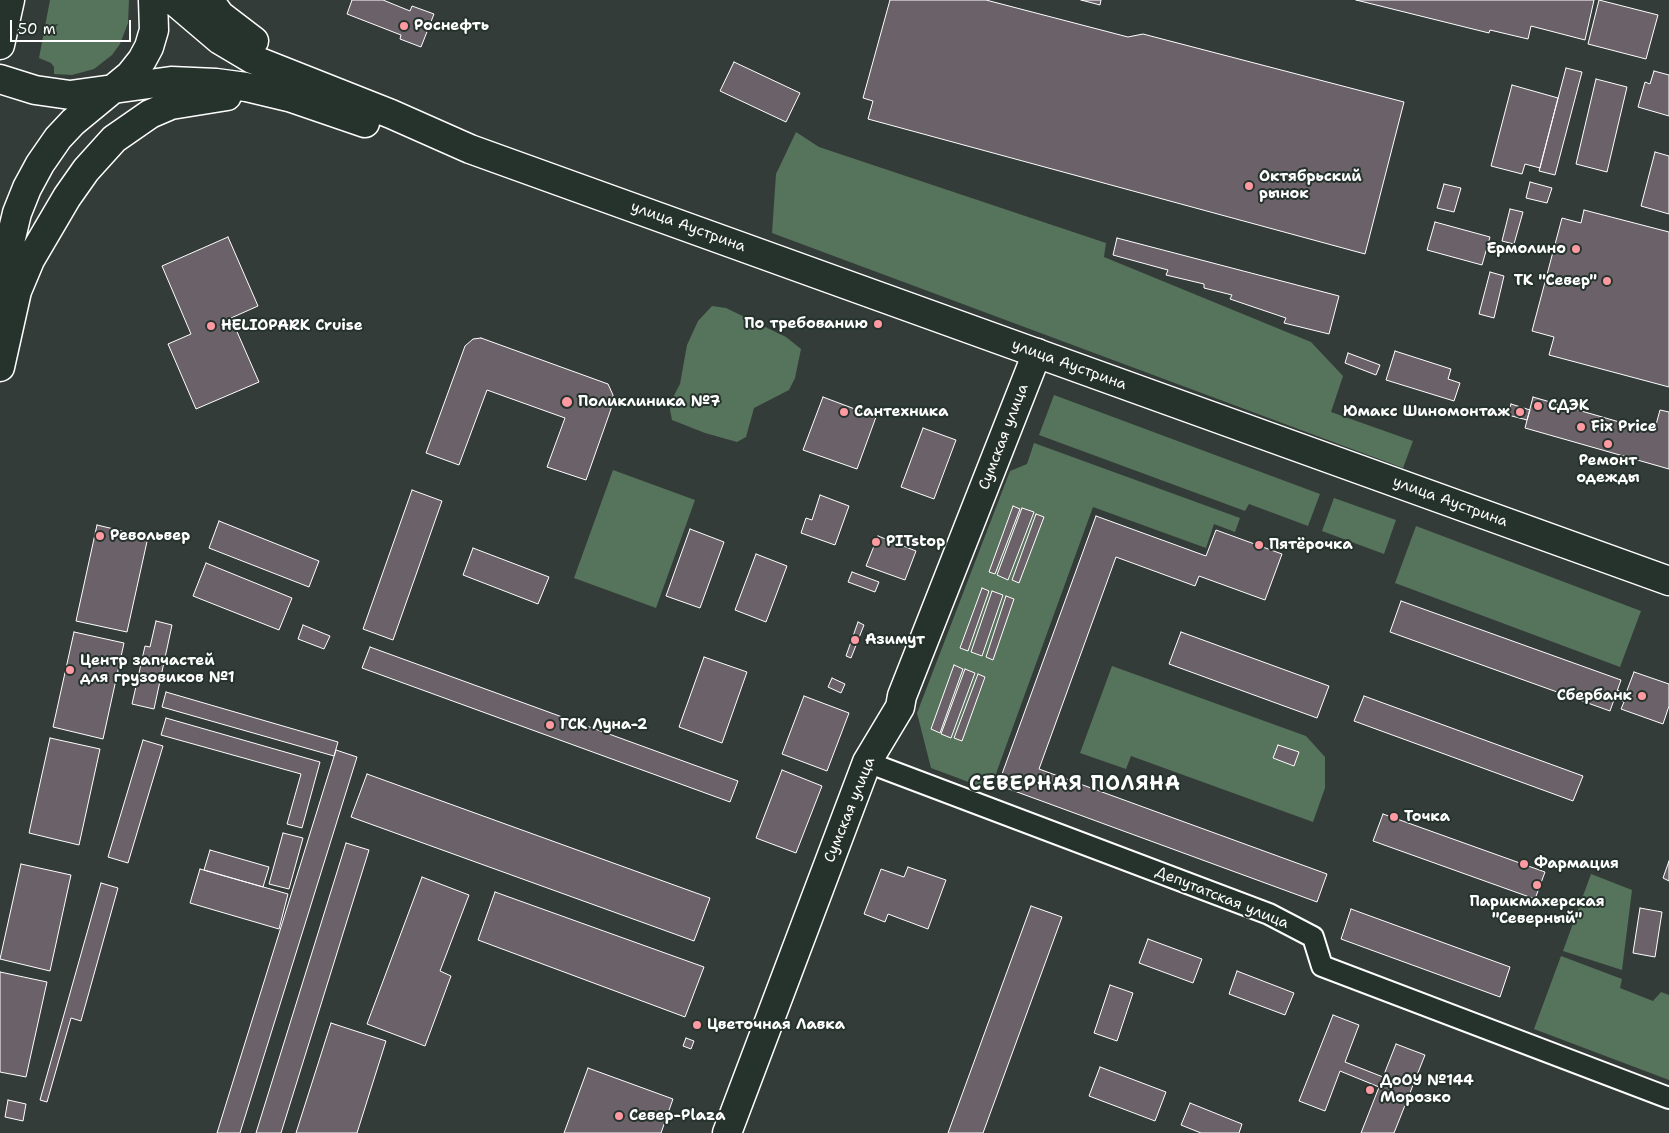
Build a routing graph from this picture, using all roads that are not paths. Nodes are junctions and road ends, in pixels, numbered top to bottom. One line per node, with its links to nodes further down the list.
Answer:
1 (10, 0): 5 (main road)
2 (153, 0): 7 (main road)
3 (173, 0): 8 (main road)
4 (209, 0): 8 (main road)
5 (0, 45)
6 (0, 79): 7 (main road)
7 (113, 90): 9 (main road); 11 (main road)
8 (347, 97): 10 (main road)
9 (315, 106): 10 (main road); 13 (main road)
10 (470, 149): 12 (main road, улица Аустрина)
11 (0, 324)
12 (1036, 353): 14 (main road, улица Аустрина); 15 (main road, Сумская улица)
13 (0, 367)
14 (1669, 581)
15 (868, 762): 16 (street, Депутатская улица); 17 (main road, Сумская улица)
16 (1669, 1098)
17 (727, 1133)

